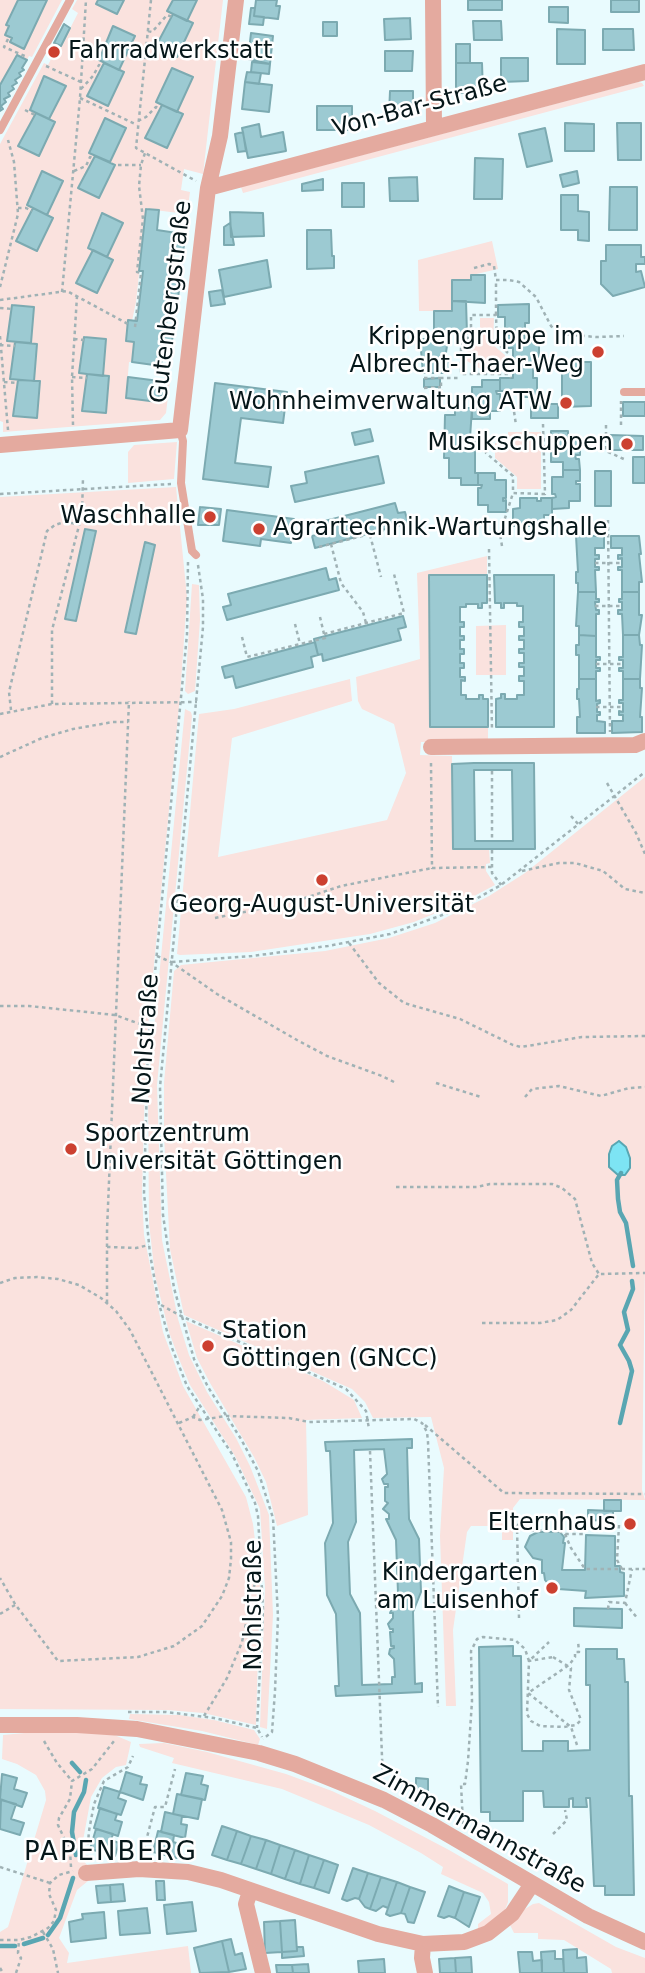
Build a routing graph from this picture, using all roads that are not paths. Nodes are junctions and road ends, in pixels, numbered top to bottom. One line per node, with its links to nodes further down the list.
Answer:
1 (70, 0): 5 (lane)
2 (236, 0): 7 (street, Gutenbergstraße)
3 (433, 0): 6 (street)
4 (645, 72): 6 (street, Von-Bar-Straße)
5 (2, 127)
6 (435, 127): 7 (street, Von-Bar-Straße)
7 (208, 188): 10 (street, Gutenbergstraße)
8 (624, 392): 9 (lane)
9 (645, 392)
10 (180, 430): 11 (street, Gutenbergstraße); 12 (lane)
11 (4, 444)
12 (194, 553)
13 (645, 741): 14 (street)
14 (431, 747)
15 (0, 1725): 17 (street, Zimmermannstraße)
16 (78, 1872): 18 (street)
17 (532, 1884): 19 (street, Zimmermannstraße); 20 (street)
18 (250, 1891): 20 (street); 21 (street)
19 (645, 1942)
20 (423, 1944): 22 (street)
21 (263, 1973)
22 (425, 1973)

